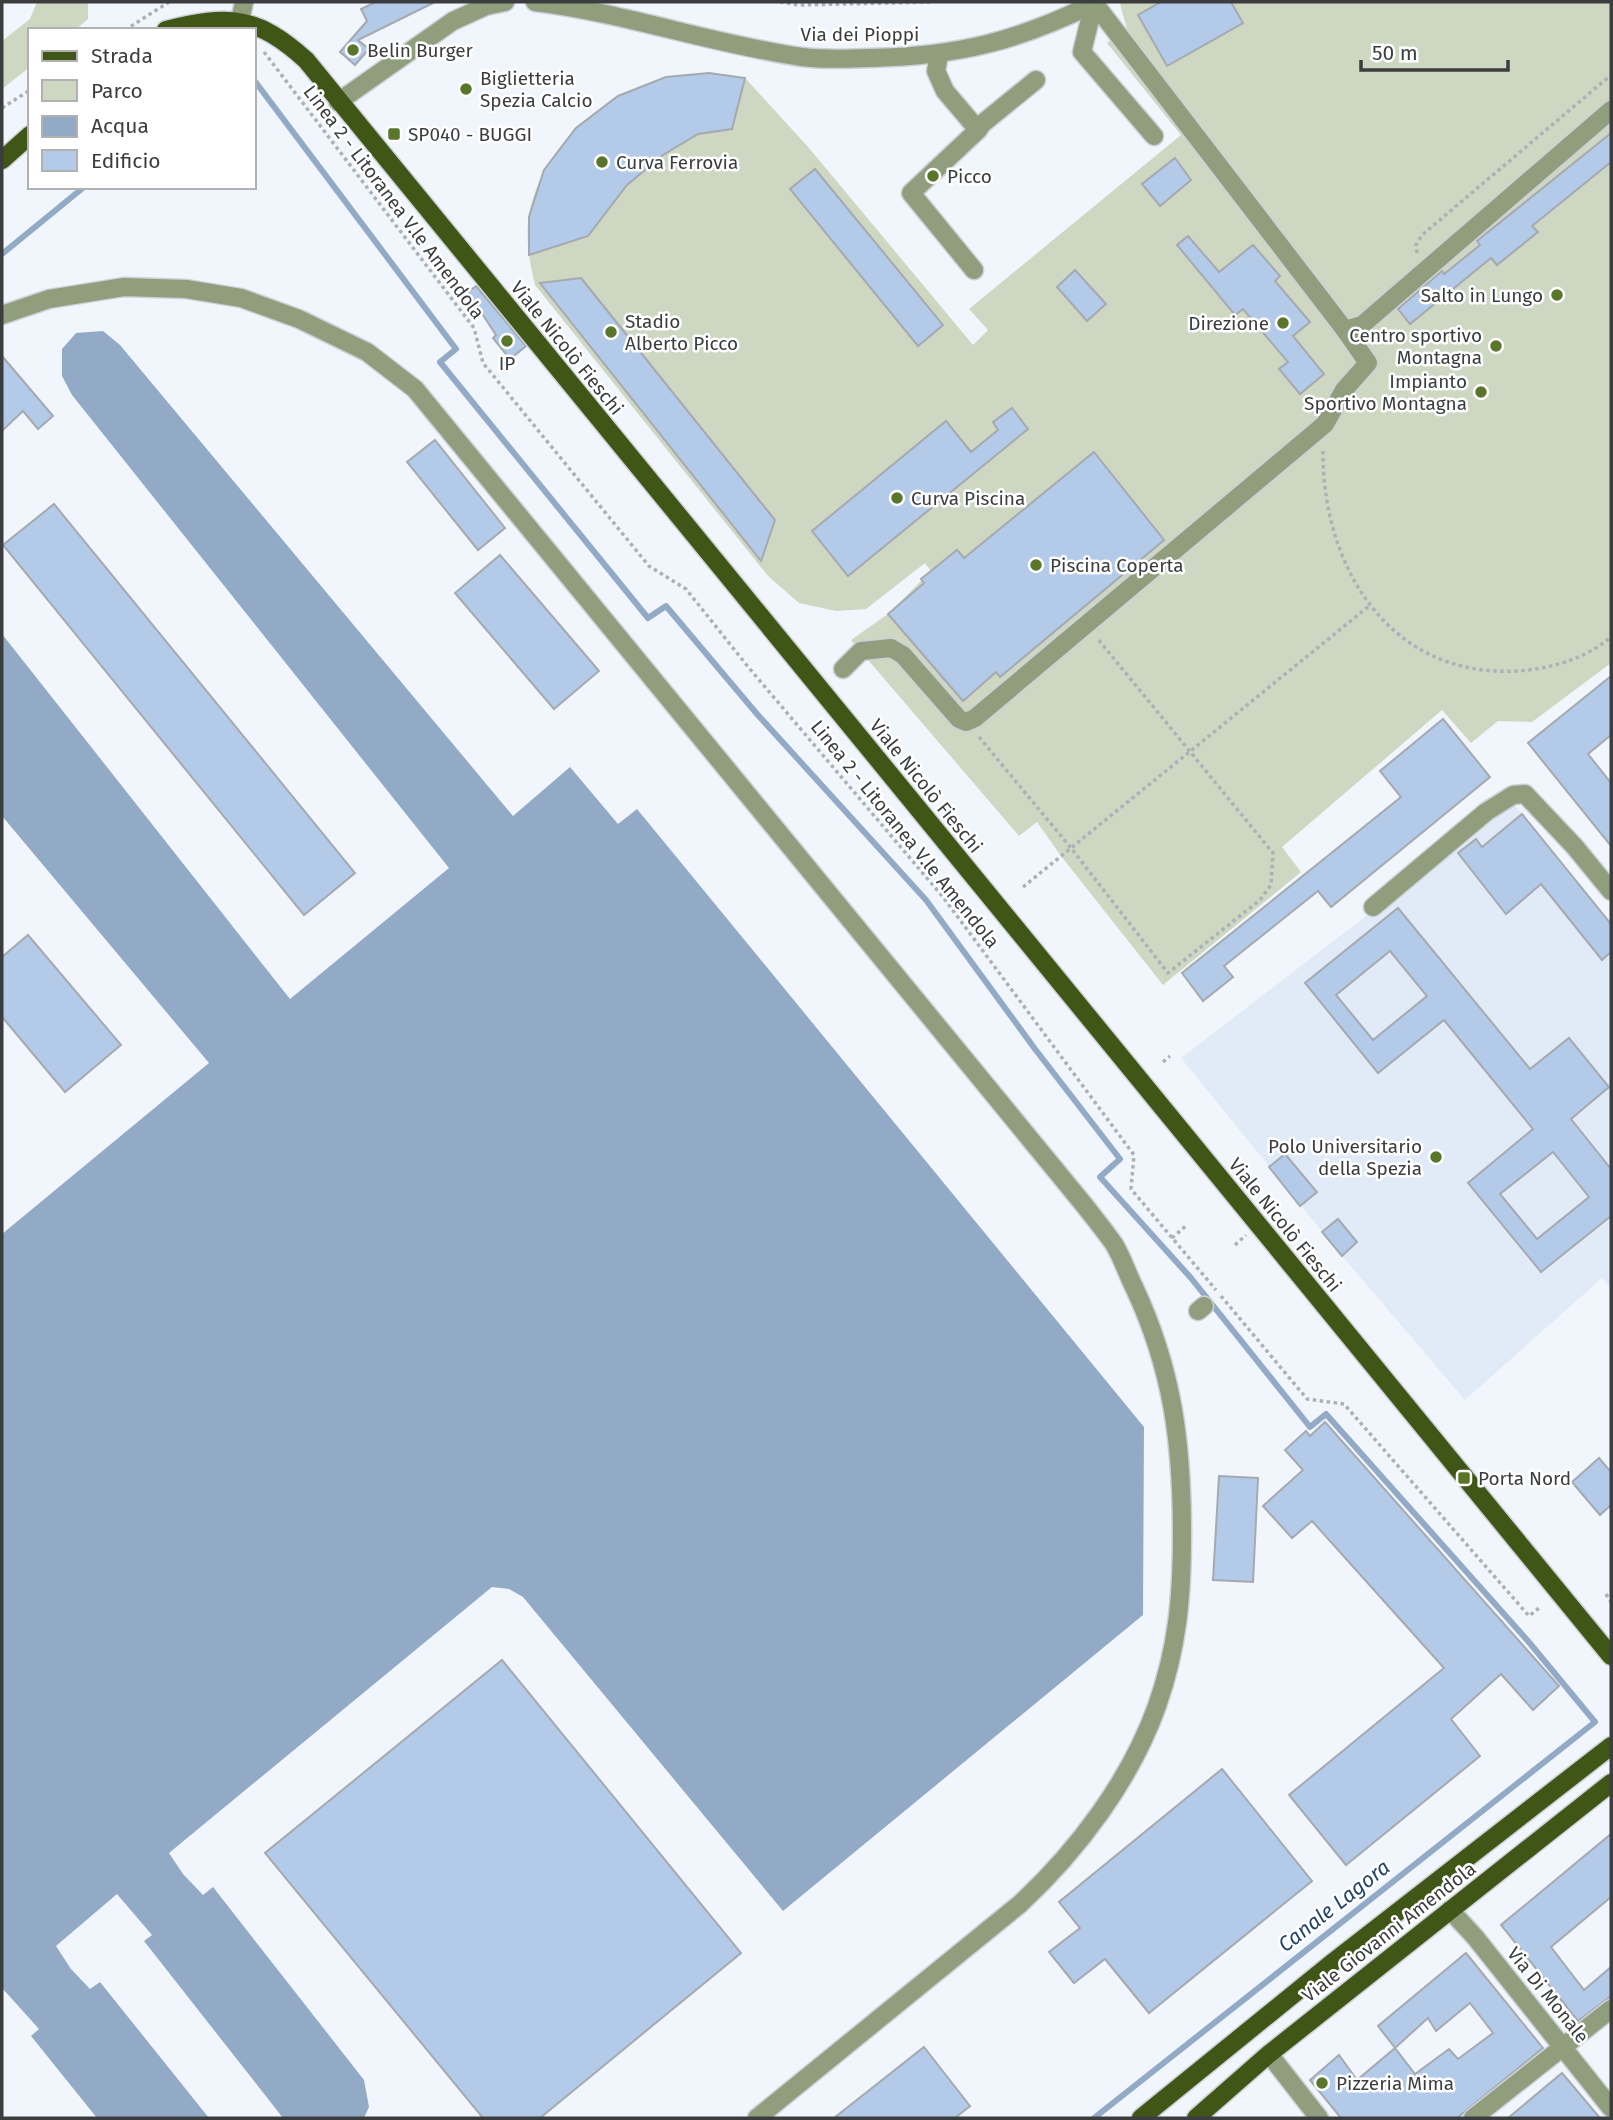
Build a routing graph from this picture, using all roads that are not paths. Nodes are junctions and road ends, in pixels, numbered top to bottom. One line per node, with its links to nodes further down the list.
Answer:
1 (244, 2): 5 (street)
2 (505, 2): 9 (street)
3 (535, 2): 7 (street, Via dei Pioppi)
4 (1095, 2): 7 (street, Via dei Pioppi); 12 (street); 17 (street)
5 (240, 20): 6 (main road, Viale Nicolò Fieschi); 9 (main road, Viale Nicolò Fieschi)
6 (174, 28)
7 (939, 55): 11 (street)
8 (1036, 80): 11 (street)
9 (338, 102): 21 (main road, Viale Nicolò Fieschi)
10 (1611, 110): 17 (street)
11 (978, 131): 15 (street)
12 (1154, 136)
13 (28, 137): 14 (main road)
14 (2, 160)
15 (974, 270)
16 (2, 314): 29 (street)
17 (1345, 330): 18 (street)
18 (843, 669)
19 (1611, 891): 20 (street)
20 (1373, 907)
21 (1611, 1656)
22 (1611, 1746): 30 (main road, Viale Giovanni Amendola)
23 (1611, 1783): 24 (main road, Viale Giovanni Amendola)
24 (1450, 1910): 26 (street, Via Di Monale); 27 (main road, Viale Giovanni Amendola)
25 (1611, 2010): 26 (street)
26 (1562, 2047): 28 (street, Via Di Monale); 33 (street)
27 (1269, 2054): 31 (main road, Viale Giovanni Amendola); 32 (street)
28 (1611, 2108)
29 (757, 2118)
30 (1142, 2118)
31 (1196, 2118)
32 (1319, 2118)
33 (1473, 2118)

